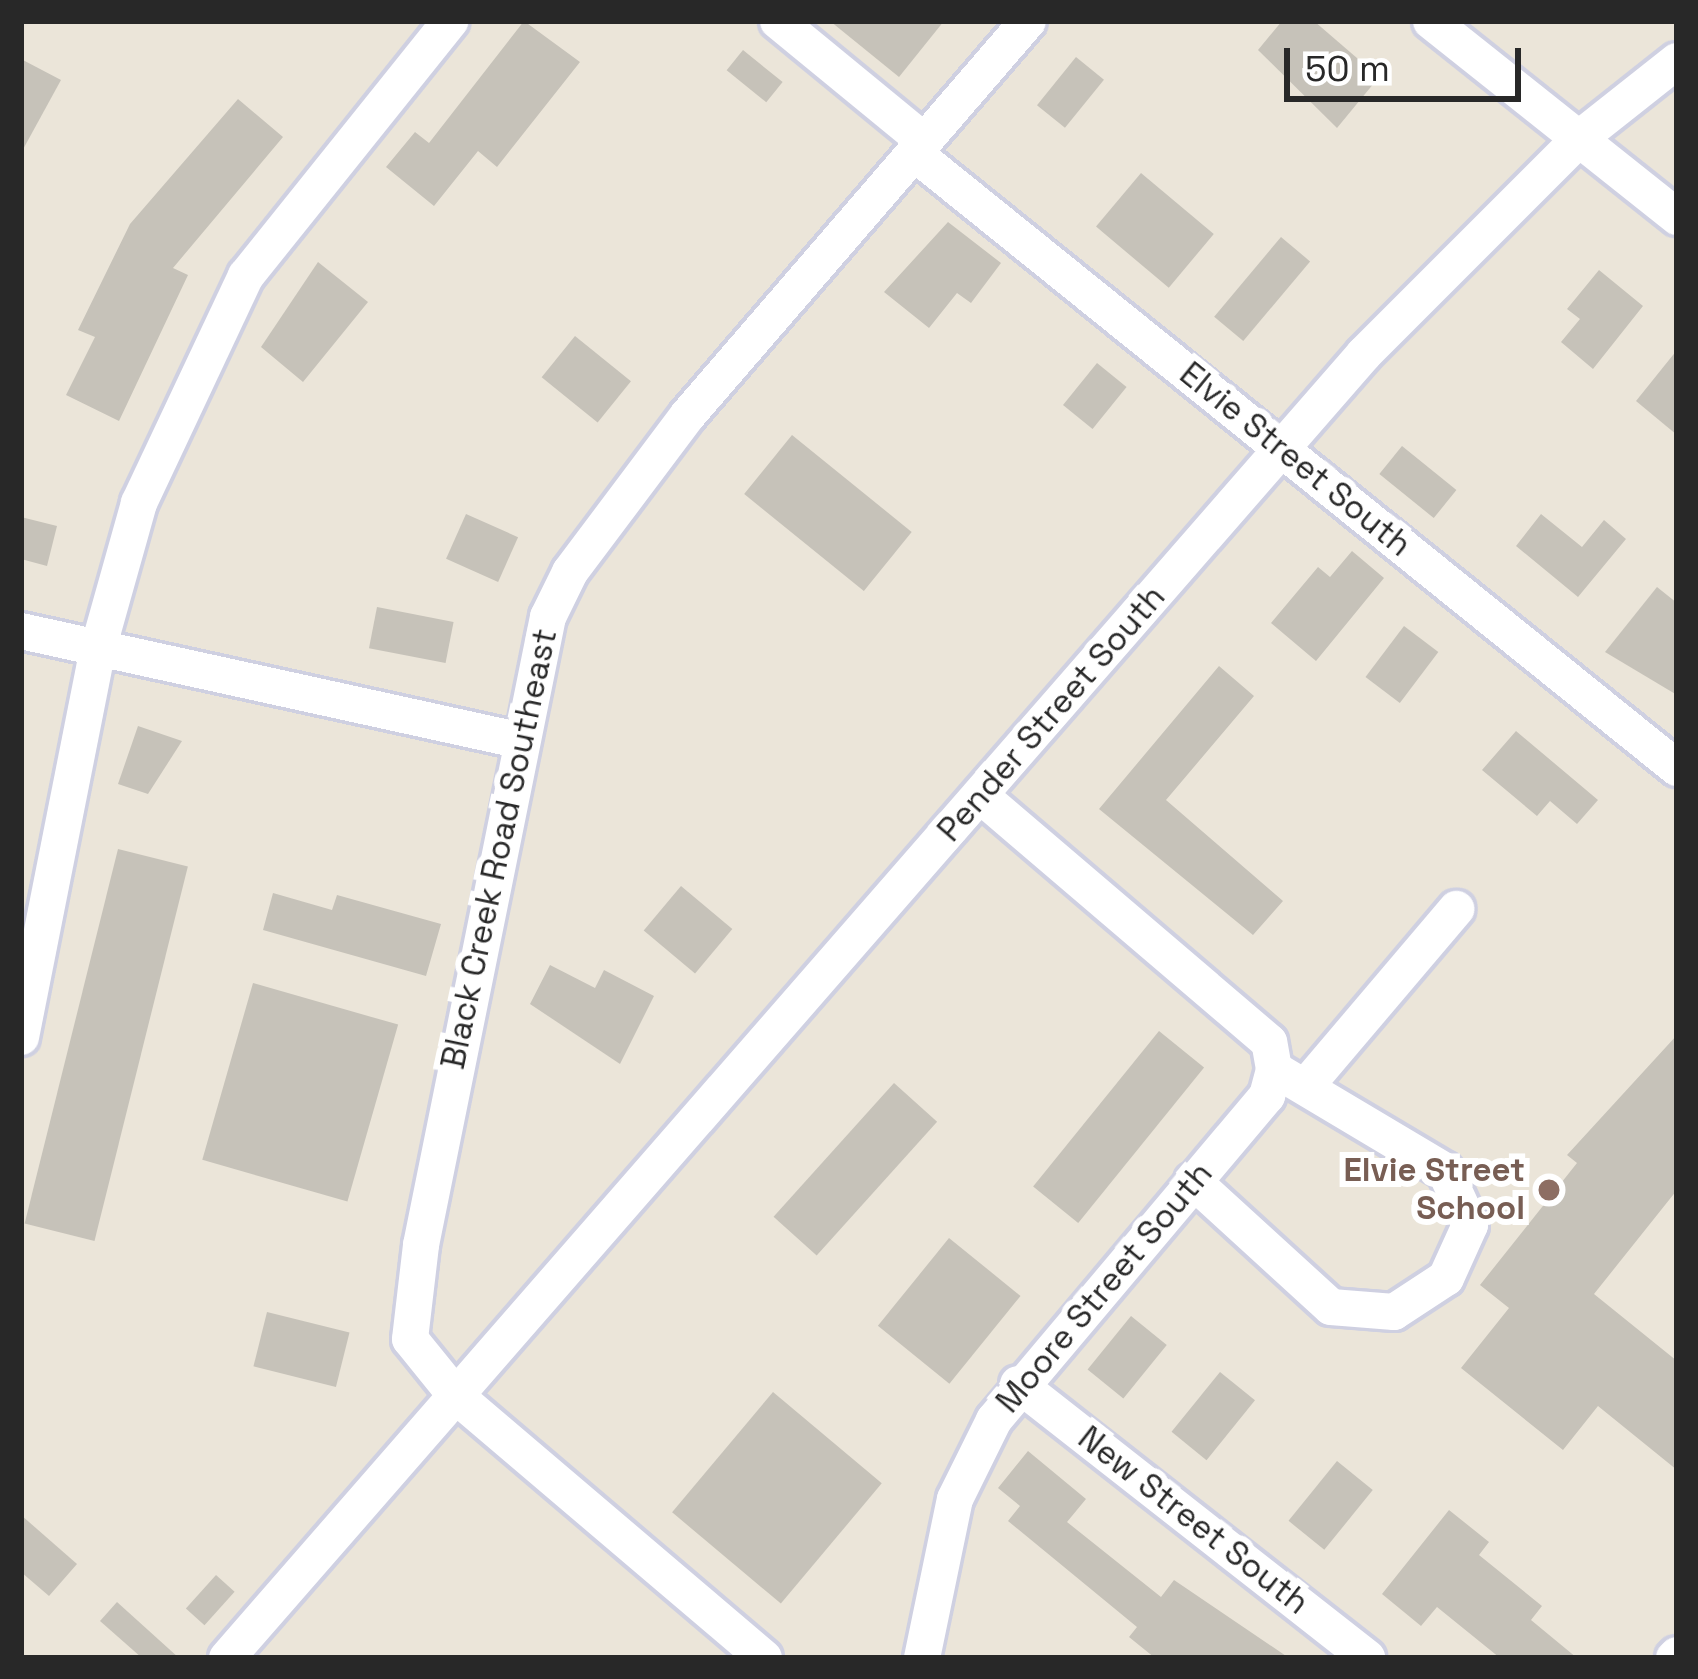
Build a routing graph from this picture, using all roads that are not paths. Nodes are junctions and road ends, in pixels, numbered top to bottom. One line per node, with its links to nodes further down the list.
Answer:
1 (450, 21): 11 (street)
2 (778, 21): 7 (street, Elvie Street South)
3 (1028, 21): 7 (street, Black Creek Road Southeast)
4 (1431, 21): 6 (street)
5 (1677, 61): 6 (street, Pender Street South)
6 (1580, 137): 8 (street); 9 (street, Pender Street South)
7 (919, 147): 9 (street, Elvie Street South); 12 (street, Black Creek Road Southeast)
8 (1677, 217)
9 (1282, 450): 13 (street, Elvie Street South); 14 (street, Pender Street South)
10 (21, 631): 11 (street)
11 (98, 649): 12 (street); 16 (street)
12 (522, 741): 20 (street, Black Creek Road Southeast)
13 (1677, 768)
14 (982, 797): 17 (street); 20 (street, Pender Street South)
15 (1456, 909): 17 (street, Moore Street South)
16 (21, 1037)
17 (1291, 1077): 18 (street, Moore Street South); 18 (street)
18 (1193, 1181): 19 (street, Moore Street South)
19 (1018, 1384): 23 (street, Moore Street South); 24 (street, New Street South)
20 (456, 1396): 21 (street, Pender Street South); 22 (street, Black Creek Road Southeast)
21 (227, 1658)
22 (764, 1658)
23 (922, 1658)
24 (1368, 1658)

